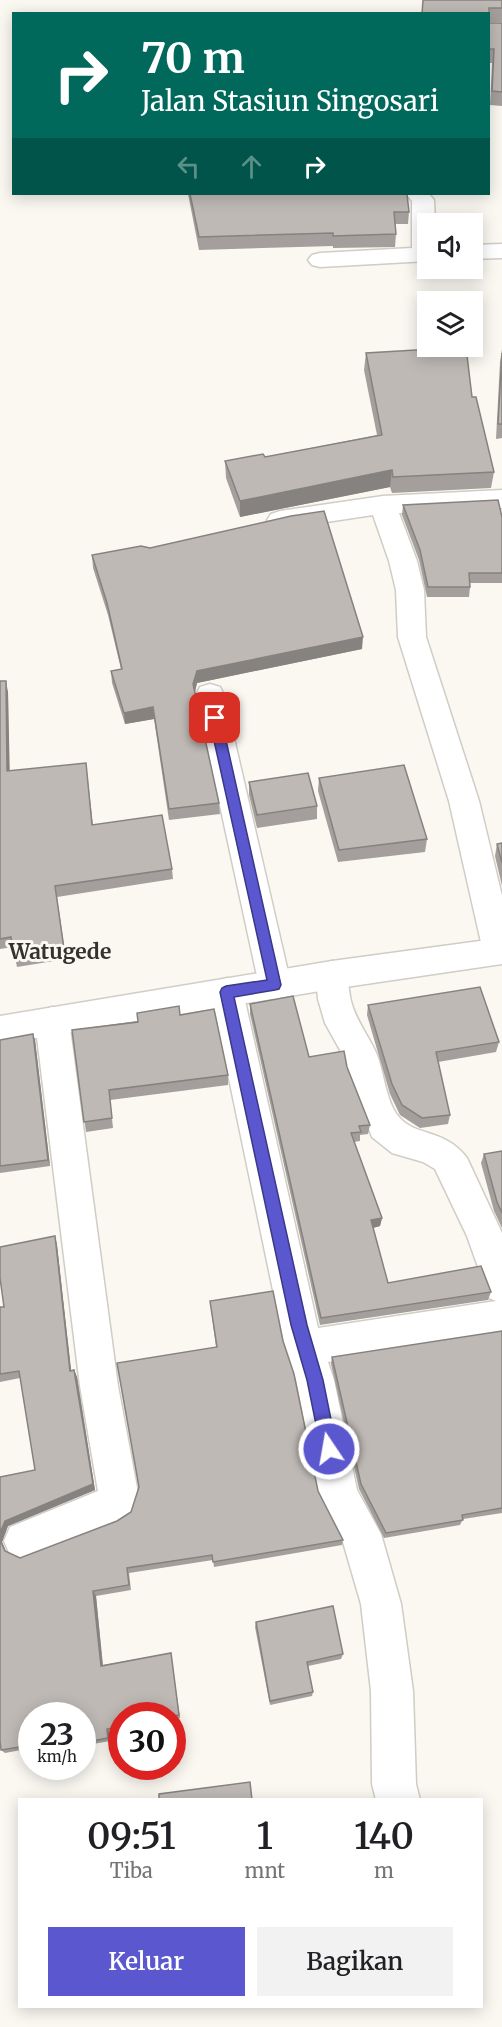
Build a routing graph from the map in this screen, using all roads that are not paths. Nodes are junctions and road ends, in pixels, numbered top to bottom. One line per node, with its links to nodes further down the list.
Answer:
1 (418, 195): 2 (street)
2 (424, 213)
3 (502, 251): 4 (street)
4 (483, 252)
5 (417, 255): 6 (street)
6 (320, 261)
7 (502, 499): 8 (street)
8 (383, 505): 9 (street); 11 (street)
9 (255, 525)
10 (210, 695): 13 (street)
11 (500, 951): 12 (street)
12 (332, 975): 13 (street); 17 (street)
13 (275, 985): 14 (street)
14 (226, 992): 15 (street); 19 (street)
15 (52, 1021): 16 (street); 20 (street)
16 (0, 1030)
17 (502, 1286)
18 (502, 1318): 19 (street)
19 (304, 1348): 21 (street)
20 (24, 1541)
21 (398, 1798)

